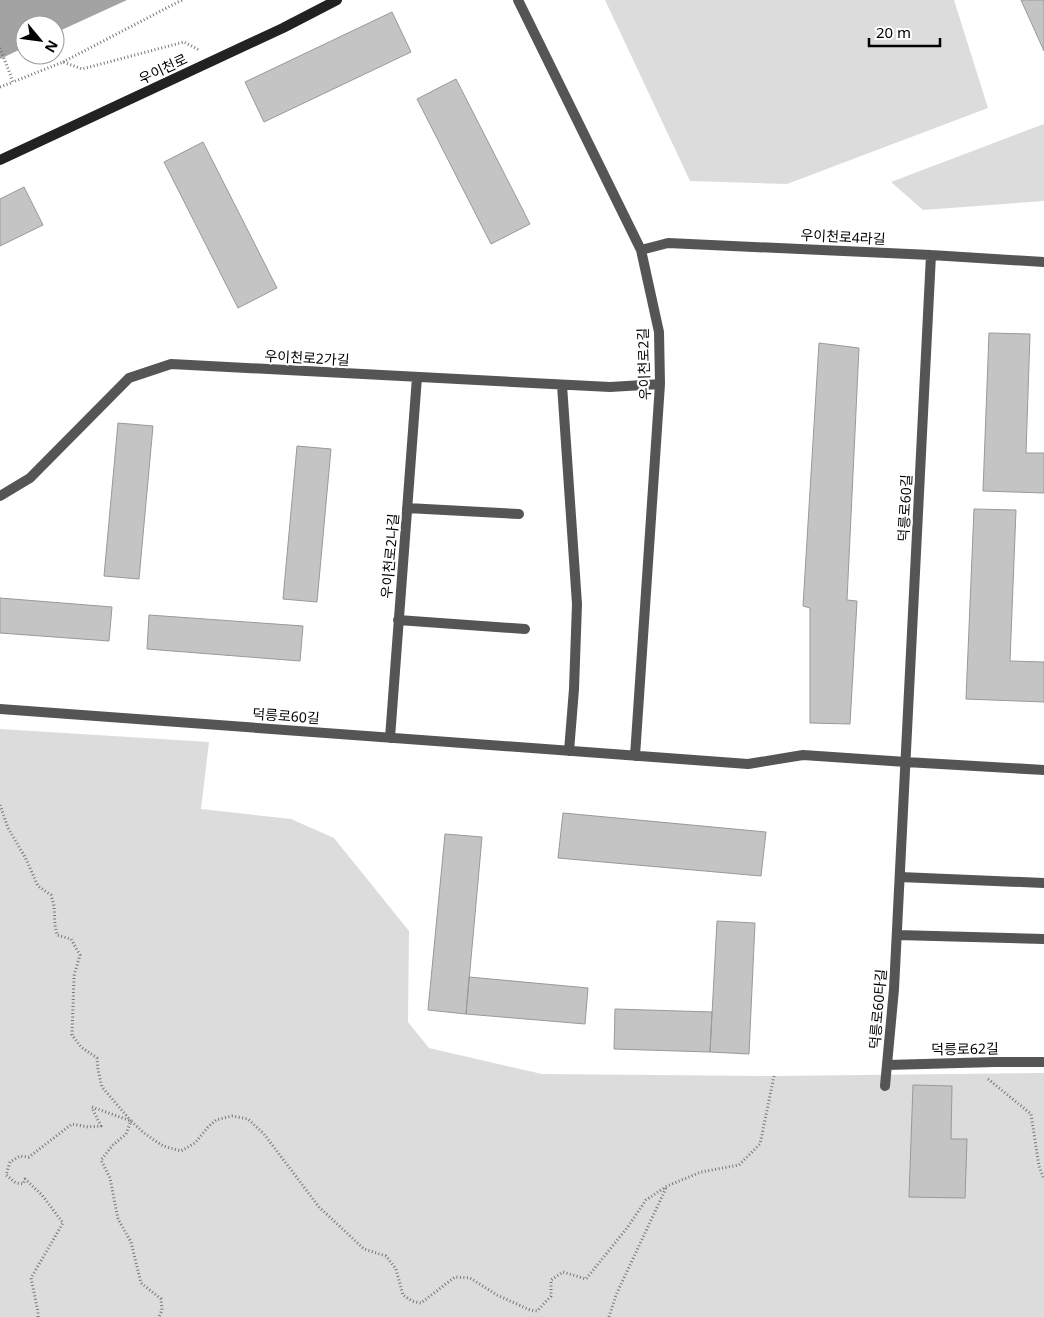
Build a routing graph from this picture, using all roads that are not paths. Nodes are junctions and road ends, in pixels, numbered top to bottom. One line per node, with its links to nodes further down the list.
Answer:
1 (337, 0): 3 (street, 우이천로)
2 (518, 0): 4 (street, 우이천로2길)
3 (0, 160)
4 (641, 250): 5 (street, 우이천로4라길); 9 (street, 우이천로2길)
5 (931, 255): 6 (street, 우이천로4라길); 19 (street, 덕릉로60길)
6 (1044, 262)
7 (417, 377): 8 (street, 우이천로2가길); 10 (street, 우이천로2가길); 11 (street, 우이천로2나길)
8 (562, 384): 9 (street, 우이천로2가길); 17 (street)
9 (660, 384): 18 (street, 우이천로2길)
10 (0, 496)
11 (407, 508): 12 (street); 13 (street, 우이천로2나길)
12 (519, 514)
13 (398, 620): 14 (street); 16 (street, 우이천로2나길)
14 (525, 629)
15 (0, 709): 16 (street, 덕릉로60길)
16 (390, 738): 17 (street, 덕릉로60길)
17 (569, 751): 18 (street, 덕릉로60길)
18 (635, 756): 19 (street, 덕릉로60길)
19 (906, 762): 20 (street, 덕릉로60길); 21 (street, 덕릉로60타길)
20 (1044, 770)
21 (900, 877): 22 (street); 23 (street, 덕릉로60타길)
22 (1044, 883)
23 (897, 935): 24 (street); 26 (street, 덕릉로60타길)
24 (1044, 939)
25 (1044, 1062): 26 (street, 덕릉로62길)
26 (887, 1065): 27 (street, 덕릉로60타길)
27 (884, 1086)

